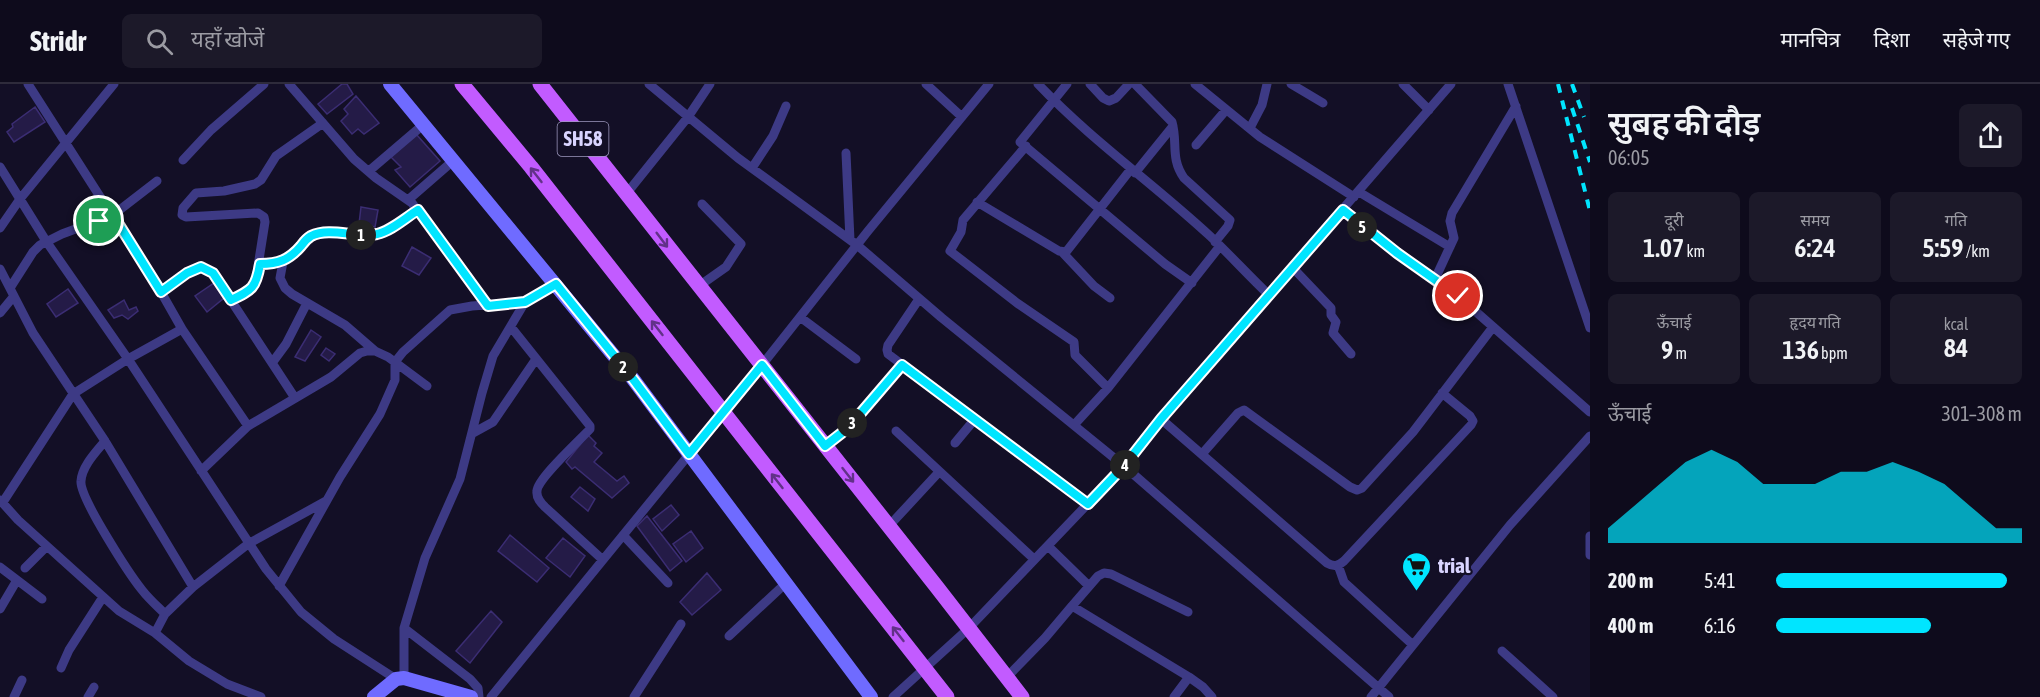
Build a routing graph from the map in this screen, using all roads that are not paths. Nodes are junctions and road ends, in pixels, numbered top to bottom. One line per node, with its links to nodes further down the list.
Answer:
1 (28, 84): 35 (street)
2 (114, 84): 35 (street)
3 (264, 84): 39 (street)
4 (289, 84): 31 (street)
5 (390, 84): 32 (street)
6 (462, 84): 99 (main road, SH58, one-way to 6)
7 (540, 84): 46 (main road, SH58)
8 (649, 84): 29 (street)
9 (710, 84): 29 (street)
10 (926, 84): 30 (street)
11 (989, 84): 30 (street)
12 (1038, 84): 23 (street)
13 (1066, 84): 23 (street)
14 (1090, 84): 15 (street)
15 (1129, 84)
16 (1134, 84): 33 (street)
17 (1195, 84): 27 (street)
18 (1267, 84): 34 (street)
19 (1291, 84): 24 (street)
20 (1403, 84): 28 (street)
21 (1451, 84): 28 (street)
22 (1508, 84): 26 (street)
23 (1053, 100): 37 (street); 44 (street)
24 (1323, 103)
25 (786, 106): 42 (street)
26 (1516, 106): 60 (street); 83 (street)
27 (1226, 110): 34 (street); 36 (street)
28 (1429, 110): 47 (street)
29 (688, 117): 42 (street); 46 (street)
30 (962, 117): 58 (street)
31 (323, 123): 43 (street); 63 (street)
32 (424, 124): 40 (street); 43 (street)
33 (1173, 126): 44 (street); 59 (street)
34 (1250, 128): 47 (street)
35 (66, 144): 48 (street); 55 (street)
36 (1196, 145)
37 (1026, 146): 50 (street); 53 (street)
38 (846, 153): 58 (street)
39 (183, 160)
40 (453, 160): 49 (street); 68 (street)
41 (0, 167): 48 (street)
42 (752, 168): 58 (street)
43 (369, 171): 49 (street)
44 (1133, 171): 53 (street); 59 (street)
45 (157, 181): 55 (street)
46 (627, 193): 69 (main road, SH58, one-way to 69)
47 (1357, 194): 54 (street); 60 (street)
48 (20, 199): 56 (street); 57 (street)
49 (408, 200): 52 (street)
50 (977, 202): 61 (street); 95 (street)
51 (702, 204): 69 (street)
52 (418, 210): 62 (street); 78 (street)
53 (1100, 210): 61 (street); 67 (street)
54 (1343, 210): 64 (street); 66 (street)
55 (113, 215): 57 (street); 71 (street)
56 (0, 228)
57 (46, 241): 70 (street); 87 (street)
58 (853, 243): 74 (street); 80 (street)
59 (1218, 244): 67 (street); 72 (street)
60 (1450, 247): 66 (street)
61 (1062, 252): 73 (street)
62 (283, 262): 63 (street); 77 (street)
63 (260, 264): 75 (street)
64 (1293, 268): 72 (street); 86 (street)
65 (0, 270): 70 (street)
66 (1435, 279): 82 (street)
67 (1192, 283): 95 (street)
68 (556, 284): 76 (street); 111 (street)
69 (699, 286): 92 (main road, SH58)
70 (12, 292): 79 (street); 97 (street)
71 (161, 292): 75 (street); 84 (street)
72 (1269, 295): 102 (street)
73 (1110, 298)
74 (919, 299): 93 (street); 103 (street)
75 (231, 300): 91 (street)
76 (525, 302): 78 (street); 81 (street)
77 (307, 303): 85 (street); 91 (street)
78 (488, 306): 90 (street)
79 (0, 313)
80 (800, 316): 89 (street); 92 (street)
81 (511, 327): 88 (street); 106 (street)
82 (1493, 327): 96 (street); 100 (street)
83 (1590, 328)
84 (182, 329): 87 (street); 104 (street)
85 (375, 351): 90 (street); 98 (street)
86 (1351, 354)
87 (128, 359): 97 (street); 114 (street)
88 (536, 359): 106 (street); 127 (street)
89 (856, 359)
90 (395, 362): 94 (street); 117 (street)
91 (272, 363): 98 (street)
92 (762, 365): 99 (street); 110 (main road, SH58)
93 (902, 365): 101 (street); 110 (street)
94 (428, 386)
95 (1108, 388): 103 (street)
96 (1442, 393): 112 (street); 128 (street)
97 (73, 394): 108 (street); 116 (street)
98 (295, 398): 104 (street)
99 (723, 412): 111 (street); 151 (main road, SH58, one-way to 99)
100 (1590, 412)
101 (975, 419): 109 (street); 118 (street)
102 (1161, 419): 112 (street); 113 (street)
103 (1074, 425): 113 (street)
104 (248, 426): 114 (street)
105 (896, 431): 115 (street)
106 (473, 433): 144 (street)
107 (1590, 436): 148 (street)
108 (105, 441): 136 (street); 142 (street)
109 (955, 443)
110 (825, 446): 119 (main road, SH58, one-way to 119)
111 (689, 454): 120 (street); 133 (street)
112 (1202, 454): 128 (street)
113 (1124, 466): 118 (street); 157 (street)
114 (201, 471): 122 (street)
115 (939, 472): 119 (street); 126 (street)
116 (1, 501): 124 (street)
117 (327, 501): 122 (street); 134 (street)
118 (1088, 504): 123 (street)
119 (889, 526): 145 (main road, SH58)
120 (623, 535): 127 (street); 132 (street)
121 (1590, 536): 125 (street)
122 (248, 544): 134 (street); 136 (street)
123 (1048, 546): 126 (street); 135 (street)
124 (46, 547): 130 (street); 137 (street)
125 (1590, 555)
126 (1034, 559): 145 (street)
127 (603, 560): 164 (street)
128 (1338, 566): 148 (street)
129 (0, 567): 131 (street)
130 (25, 568)
131 (17, 580): 138 (street); 140 (street)
132 (668, 583)
133 (786, 583): 147 (street); 166 (street)
134 (279, 586): 154 (street)
135 (1089, 586): 139 (street); 141 (street)
136 (194, 587): 142 (street)
137 (103, 597): 146 (street); 150 (street)
138 (42, 599)
139 (1072, 606): 152 (street); 153 (street)
140 (0, 609)
141 (1188, 612)
142 (165, 614): 146 (street)
143 (681, 624): 165 (street)
144 (404, 628): 154 (street); 163 (street)
145 (969, 628): 151 (street); 152 (main road, SH58)
146 (155, 633): 160 (street)
147 (729, 636)
148 (1413, 645): 157 (street)
149 (1502, 651): 174 (street)
150 (61, 668)
151 (924, 668): 167 (street); 168 (main road, SH58)
152 (1007, 677): 169 (main road, SH58)
153 (1189, 677): 170 (street); 171 (street)
154 (400, 679): 161 (street); 162 (street)
155 (22, 680): 158 (street)
156 (94, 687): 159 (street)
157 (1378, 688): 172 (street); 173 (street)
158 (14, 697)
159 (88, 697)
160 (261, 697)
161 (374, 697)
162 (471, 697)
163 (479, 697)
164 (491, 697)
165 (634, 697)
166 (871, 697)
167 (893, 697)
168 (947, 697)
169 (1022, 697)
170 (1174, 697)
171 (1212, 697)
172 (1371, 697)
173 (1389, 697)
174 (1553, 697)

